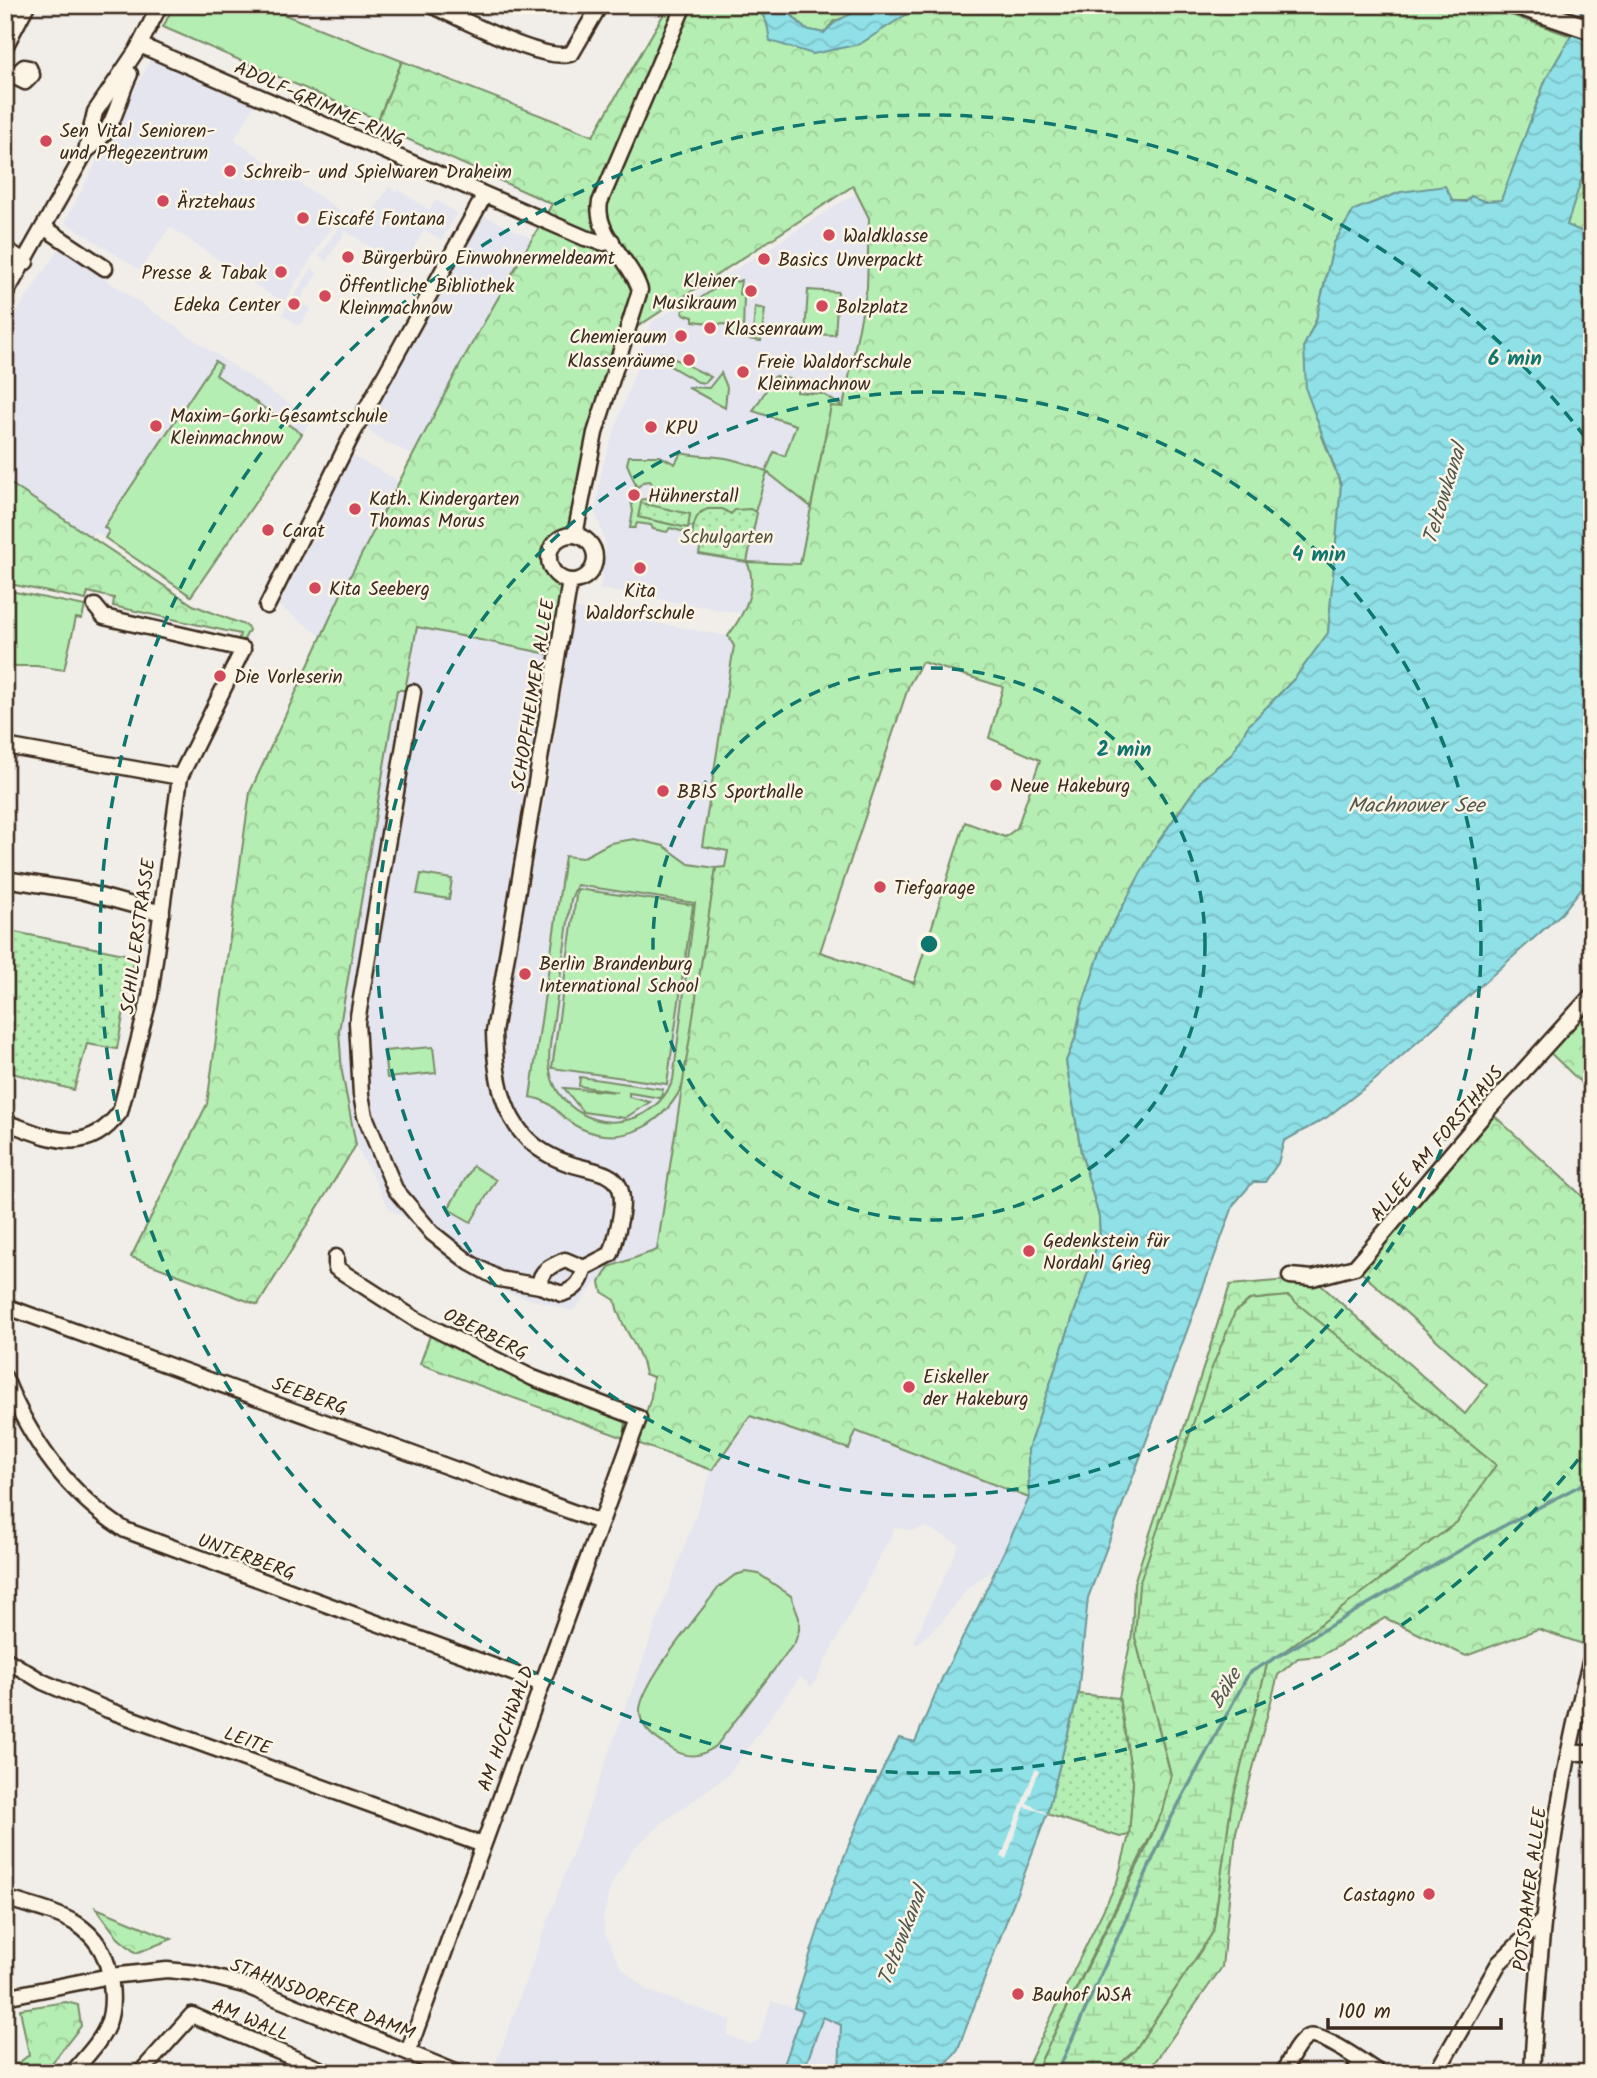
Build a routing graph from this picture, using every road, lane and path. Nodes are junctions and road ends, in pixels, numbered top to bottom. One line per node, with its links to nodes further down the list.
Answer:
1 (27, 5): 8 (street)
2 (160, 5): 9 (street)
3 (600, 5): 6 (street)
4 (684, 5): 12 (street)
5 (1518, 5): 7 (main road)
6 (436, 6)
7 (1592, 30)
8 (5, 47)
9 (138, 48): 10 (street, ADOLF-GRIMME-RING); 11 (street)
10 (484, 196): 12 (street, ADOLF-GRIMME-RING); 20 (street)
11 (46, 228): 14 (street); 15 (street)
12 (612, 241): 17 (street)
13 (5, 249): 14 (street)
14 (26, 262): 16 (street)
15 (105, 268)
16 (5, 295)
17 (575, 535): 18 (street, SCHOPFHEIMER ALLEE); 18 (street, SCHOPFHEIMER ALLEE)
18 (570, 581): 29 (street, SCHOPFHEIMER ALLEE)
19 (95, 606): 23 (street, SCHILLERSTRASSE)
20 (267, 606)
21 (413, 692): 31 (street)
22 (5, 746): 23 (street)
23 (180, 777): 25 (street, SCHILLERSTRASSE)
24 (5, 878): 25 (street)
25 (162, 913): 27 (street, SCHILLERSTRASSE)
26 (1592, 995): 30 (street, ALLEE AM FORSTHAUS)
27 (5, 1122)
28 (336, 1258): 34 (street, OBERBERG)
29 (584, 1268): 31 (street); 31 (street)
30 (1290, 1276)
31 (540, 1286)
32 (5, 1306): 35 (street, SEEBERG)
33 (5, 1378): 38 (street, UNTERBERG)
34 (639, 1418): 35 (street, AM HOCHWALD)
35 (600, 1522): 38 (street, AM HOCHWALD)
36 (1592, 1655): 40 (street, POTSDAMER ALLEE)
37 (5, 1659): 41 (street, LEITE)
38 (542, 1684): 41 (street, AM HOCHWALD)
39 (1592, 1753): 40 (street)
40 (1569, 1754): 43 (street, POTSDAMER ALLEE)
41 (483, 1845): 46 (street, AM HOCHWALD)
42 (5, 1898): 44 (street)
43 (1542, 1921): 53 (street); 54 (street, POTSDAMER ALLEE)
44 (110, 1976): 45 (street, STAHNSDORFER DAMM); 46 (street, STAHNSDORFER DAMM); 47 (street)
45 (5, 1997)
46 (408, 2052): 50 (street, STAHNSDORFER DAMM)
47 (72, 2073)
48 (139, 2073): 49 (street, AM WALL)
49 (329, 2073)
50 (458, 2073)
51 (1283, 2073): 52 (street)
52 (1379, 2073)
53 (1436, 2073)
54 (1532, 2073)

